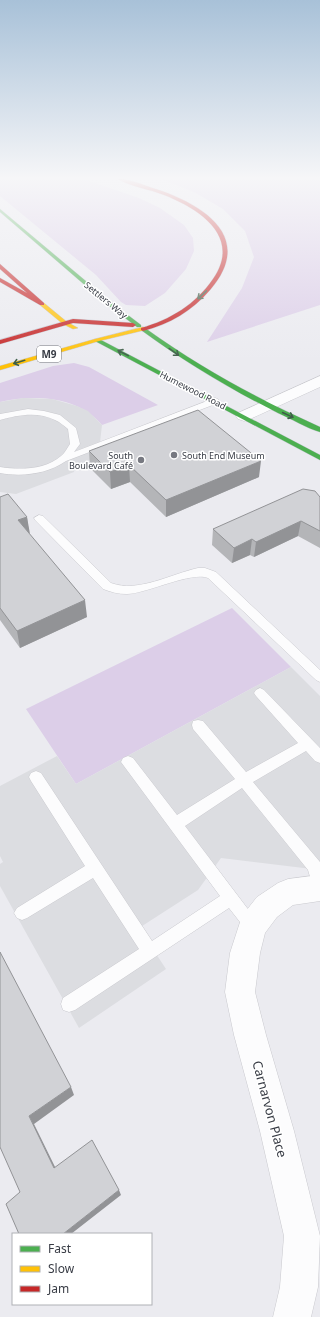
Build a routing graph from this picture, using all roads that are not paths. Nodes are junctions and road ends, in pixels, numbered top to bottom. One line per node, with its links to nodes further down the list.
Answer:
1 (36, 240): 7 (main road, Settlers Way)
2 (225, 240): 7 (main road, one-way to 7)
3 (0, 266): 5 (main road)
4 (0, 280): 5 (main road)
5 (42, 304): 6 (main road, Humewood Road)
6 (65, 323): 7 (main road, M9); 8 (main road, Humewood Road); 9 (main road, M9)
7 (141, 327): 8 (main road, M9); 13 (main road, Humewood Road, one-way to 13)
8 (97, 340): 10 (main road, M9, one-way to 10); 12 (main road, Humewood Road, one-way to 8)
9 (0, 342)
10 (0, 368)
11 (320, 381): 13 (street)
12 (215, 401): 14 (main road, Humewood Road); 18 (lane)
13 (267, 405): 14 (street); 16 (main road, Humewood Road, one-way to 16)
14 (244, 416): 17 (main road, Humewood Road)
15 (0, 417): 18 (lane)
16 (320, 430)
17 (320, 458)
18 (63, 459): 19 (lane)
19 (0, 470)
20 (39, 518): 21 (lane)
21 (320, 677)
22 (260, 693): 24 (lane)
23 (198, 725): 28 (lane)
24 (308, 744): 25 (lane); 28 (lane)
25 (320, 757)
26 (128, 762): 29 (lane)
27 (36, 777): 30 (lane)
28 (244, 780): 29 (lane); 31 (lane)
29 (174, 824): 32 (lane)
30 (95, 868): 33 (lane); 35 (lane)
31 (320, 888): 34 (street)
32 (231, 898): 34 (lane); 35 (lane)
33 (22, 913)
34 (260, 916): 37 (street, Carnarvon Place)
35 (149, 951): 36 (lane)
36 (69, 1004)
37 (311, 1240): 38 (street, Carnarvon Place)
38 (292, 1317)

